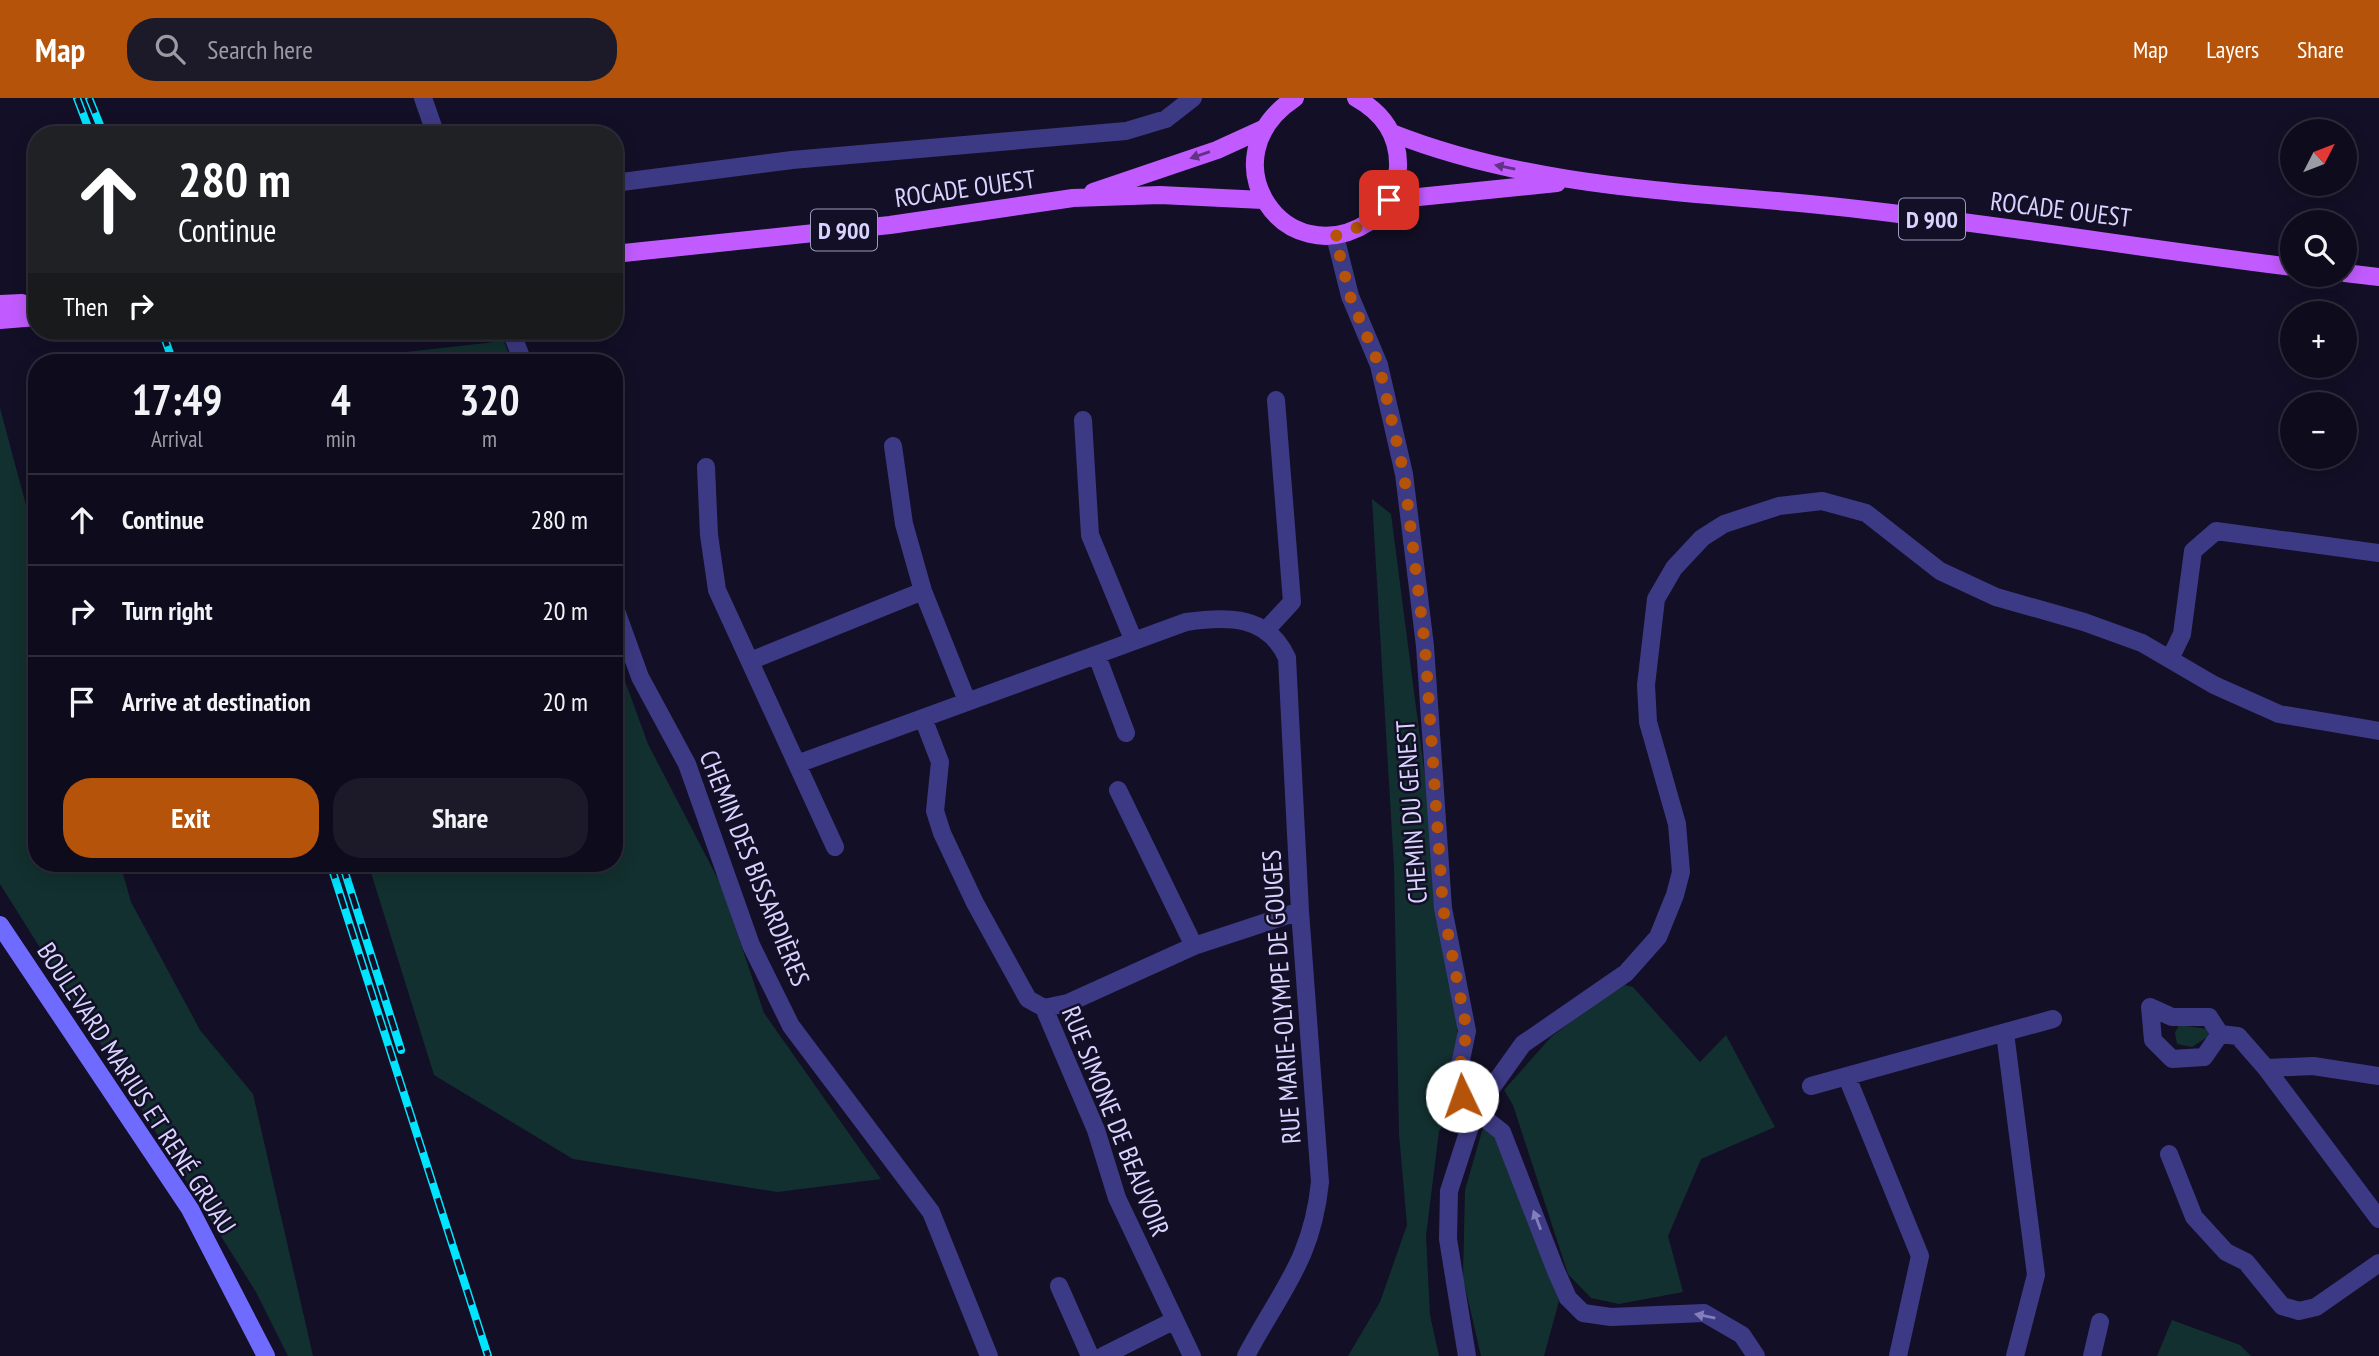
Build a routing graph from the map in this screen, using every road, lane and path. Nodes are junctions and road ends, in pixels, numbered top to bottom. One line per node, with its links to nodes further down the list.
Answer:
1 (424, 98): 5 (street)
2 (1193, 98): 9 (street)
3 (1296, 98): 6 (main road)
4 (1356, 98): 7 (main road)
5 (433, 126)
6 (1262, 129): 10 (main road, ROCADE OUEST / D 900, one-way to 10); 11 (main road)
7 (1392, 133): 8 (main road, ROCADE OUEST / D 900, one-way to 7); 12 (main road)
8 (1571, 181): 12 (main road, ROCADE OUEST / D 900); 15 (main road, ROCADE OUEST / D 900)
9 (623, 182)
10 (1073, 198): 11 (main road, ROCADE OUEST / D 900); 14 (main road, ROCADE OUEST / D 900)
11 (1264, 200): 13 (main road)
12 (1389, 200): 13 (main road)
13 (1335, 236): 52 (street, CHEMIN DU GENEST)
14 (623, 253)
15 (2280, 265)
16 (2357, 274): 17 (main road)
17 (2379, 277)
18 (0, 304): 19 (main road)
19 (28, 305)
20 (28, 318): 21 (main road)
21 (0, 320)
22 (1276, 400): 28 (street)
23 (1083, 420): 30 (street)
24 (893, 446): 27 (street)
25 (706, 467): 33 (street)
26 (2379, 553): 32 (street)
27 (923, 591): 33 (street); 34 (street)
28 (1267, 629): 30 (street); 41 (street, RUE MARIE-OLYMPE DE GOUGES)
29 (623, 630): 61 (street, CHEMIN DES BISSARDIÈRES)
30 (1133, 639): 31 (street)
31 (1097, 656): 34 (street); 37 (street)
32 (2171, 659): 36 (street); 52 (street)
33 (750, 661): 38 (street)
34 (967, 701): 35 (street)
35 (923, 718): 38 (street); 44 (street, RUE SIMONE DE BEAUVOIR)
36 (2379, 731)
37 (1126, 733)
38 (797, 764): 40 (street)
39 (1118, 790): 43 (street)
40 (835, 847)
41 (1300, 912): 43 (street); 59 (street, RUE MARIE-OLYMPE DE GOUGES)
42 (0, 926): 60 (main road, BOULEVARD MARIUS ET RENÉ GRUAU)
43 (1194, 946): 44 (street)
44 (1044, 1008): 57 (street, RUE SIMONE DE BEAUVOIR)
45 (2053, 1019): 46 (street)
46 (2005, 1033): 49 (street); 68 (street)
47 (2220, 1034): 48 (street)
48 (2266, 1068): 50 (street); 54 (street)
49 (1847, 1076): 51 (street); 67 (street)
50 (2379, 1076)
51 (1811, 1086)
52 (1475, 1111): 65 (street); 66 (street, CHEMIN DU GENEST, one-way to 52)
53 (2169, 1154): 55 (street)
54 (2379, 1219)
55 (2379, 1263)
56 (1059, 1286): 62 (street)
57 (1172, 1321): 63 (street); 64 (street, RUE SIMONE DE BEAUVOIR)
58 (2100, 1322): 69 (street)
59 (1245, 1354)
60 (265, 1356)
61 (989, 1356)
62 (1090, 1356)
63 (1103, 1356)
64 (1192, 1356)
65 (1467, 1356)
66 (1756, 1356)
67 (1898, 1356)
68 (2015, 1356)
69 (2092, 1356)

